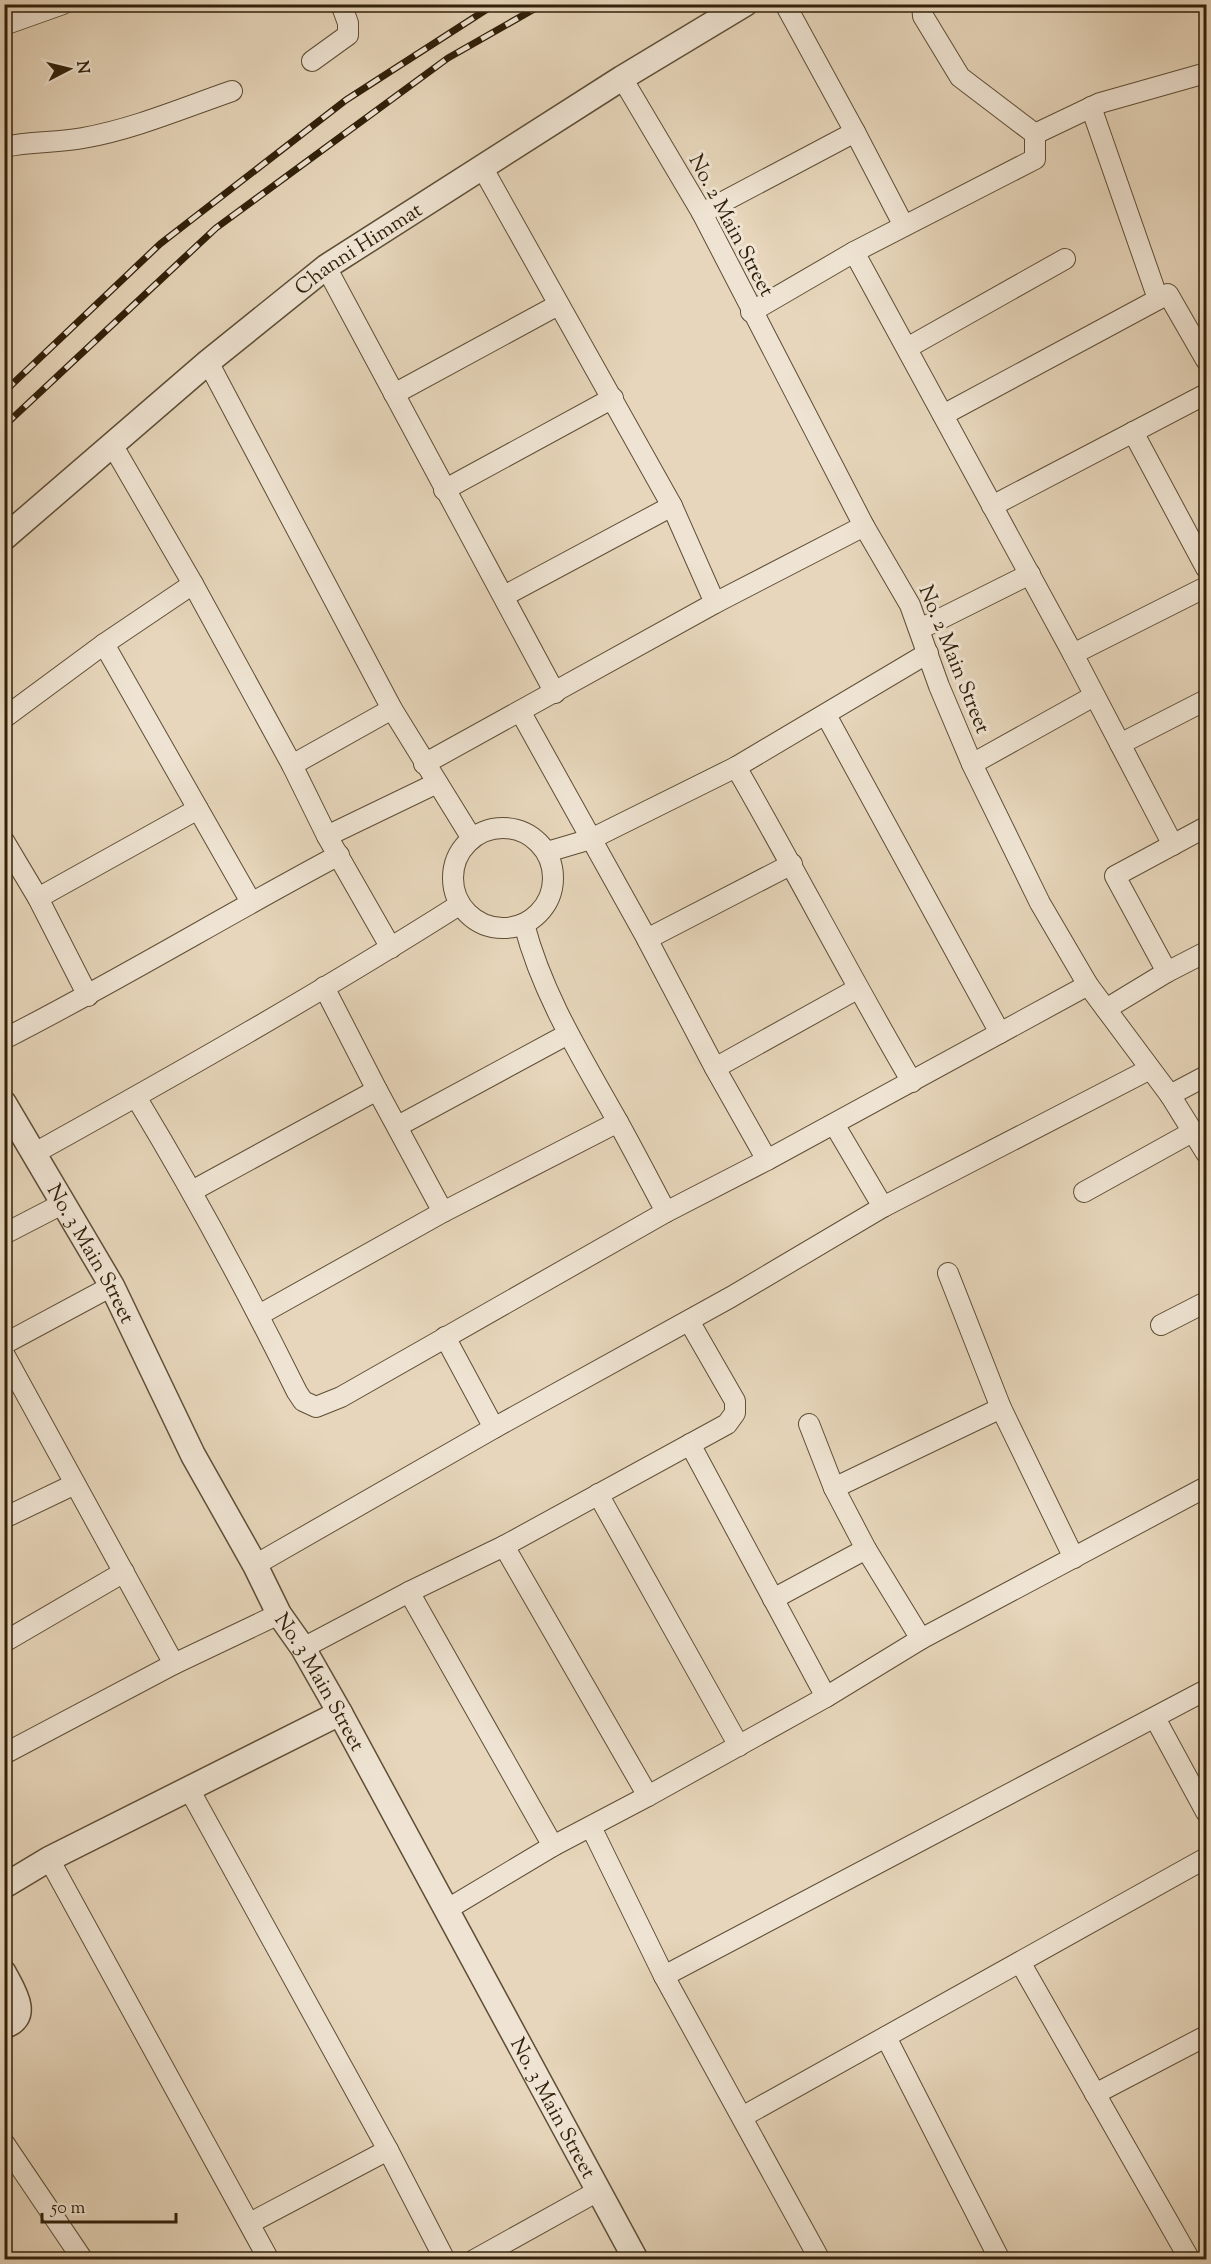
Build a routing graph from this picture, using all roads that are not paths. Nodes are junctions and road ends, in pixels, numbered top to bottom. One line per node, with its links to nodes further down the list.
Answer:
1 (63, 4): 6 (street)
2 (341, 4): 7 (street)
3 (745, 4): 9 (street, Channi Himmat)
4 (785, 4): 12 (street)
5 (922, 4): 13 (street)
6 (4, 25)
7 (312, 61)
8 (1206, 73): 11 (street)
9 (622, 78): 15 (street, Channi Himmat); 16 (street, No. 2 Main Street)
10 (232, 90): 14 (street)
11 (1091, 107): 13 (street); 21 (street)
12 (855, 132): 16 (street); 17 (street)
13 (1035, 134): 17 (street)
14 (4, 147)
15 (482, 167): 20 (street, Channi Himmat); 22 (street)
16 (702, 213): 23 (street, No. 2 Main Street)
17 (904, 226): 18 (street)
18 (854, 252): 23 (street); 24 (street)
19 (1065, 260): 24 (street)
20 (326, 267): 26 (street, Channi Himmat); 27 (street)
21 (1158, 299): 25 (street); 30 (street)
22 (558, 305): 27 (street); 29 (street)
23 (752, 312): 36 (street, No. 2 Main Street)
24 (907, 348): 30 (street)
25 (1206, 360)
26 (208, 362): 32 (street, Channi Himmat); 51 (street)
27 (394, 394): 33 (street)
28 (1206, 394): 31 (street)
29 (613, 398): 33 (street); 34 (street)
30 (943, 415): 35 (street)
31 (1133, 432): 35 (street); 38 (street)
32 (113, 446): 37 (street, Channi Himmat); 40 (street)
33 (444, 490): 42 (street)
34 (672, 506): 42 (street); 43 (street)
35 (992, 506): 39 (street)
36 (864, 526): 43 (street); 44 (street, No. 2 Main Street)
37 (4, 537)
38 (1206, 568)
39 (1030, 574): 44 (street); 47 (street)
40 (193, 584): 45 (street); 58 (street)
41 (1206, 587): 47 (street)
42 (504, 596): 48 (street)
43 (715, 603): 48 (street)
44 (920, 629): 46 (street, No. 2 Main Street)
45 (104, 645): 54 (street); 61 (street)
46 (928, 654): 53 (street); 57 (street, No. 2 Main Street)
47 (1073, 654): 49 (street)
48 (555, 693): 52 (street)
49 (1094, 696): 55 (street); 57 (street)
50 (1206, 700): 55 (street)
51 (392, 709): 56 (street); 58 (street)
52 (520, 711): 56 (street); 65 (street)
53 (825, 715): 59 (street); 84 (street)
54 (4, 718)
55 (1120, 744): 67 (street)
56 (424, 764): 60 (street)
57 (972, 764): 79 (street, No. 2 Main Street)
58 (292, 765): 63 (street)
59 (736, 767): 65 (street); 70 (street)
60 (437, 783): 63 (street); 64 (street)
61 (198, 809): 71 (street); 72 (street)
62 (1206, 827): 67 (street)
63 (327, 836): 69 (street)
64 (471, 837): 68 (street); 73 (street)
65 (591, 839): 68 (street); 75 (street)
66 (4, 841): 71 (street)
67 (1173, 845): 78 (street)
68 (547, 852): 74 (street)
69 (339, 855): 72 (street); 76 (street)
70 (792, 864): 75 (street); 81 (street)
71 (38, 898): 82 (street)
72 (251, 902): 82 (street)
73 (459, 905): 74 (street); 76 (street)
74 (524, 924): 85 (street)
75 (647, 939): 87 (street)
76 (391, 948): 80 (street)
77 (1206, 952): 78 (street)
78 (1167, 972): 83 (street)
79 (1088, 985): 83 (street, No. 2 Main Street); 84 (street)
80 (324, 987): 91 (street); 93 (street)
81 (857, 989): 87 (street); 90 (street)
82 (88, 996): 86 (street)
83 (1106, 1009): 88 (street, No. 2 Main Street)
84 (1000, 1033): 90 (street)
85 (568, 1034): 95 (street); 97 (street)
86 (4, 1039)
87 (715, 1068): 101 (street)
88 (1150, 1069): 92 (street, No. 2 Main Street); 105 (street)
89 (1206, 1076): 92 (street)
90 (912, 1082): 96 (street)
91 (377, 1090): 97 (street); 102 (street)
92 (1170, 1095): 98 (street, No. 2 Main Street)
93 (136, 1097): 100 (street); 102 (street)
94 (4, 1103): 100 (street, No. 3 Main Street)
95 (618, 1122): 106 (street); 107 (street)
96 (834, 1124): 101 (street); 105 (street)
97 (398, 1126): 106 (street)
98 (1194, 1131): 99 (street, No. 2 Main Street); 103 (street)
99 (1206, 1153)
100 (33, 1154): 104 (street, No. 3 Main Street)
101 (767, 1160): 107 (street)
102 (192, 1191): 112 (street)
103 (1084, 1192)
104 (64, 1203): 108 (street); 110 (street, No. 3 Main Street)
105 (883, 1207): 113 (street)
106 (443, 1212): 112 (street)
107 (666, 1212): 115 (street)
108 (4, 1234)
109 (948, 1274): 118 (street)
110 (112, 1286): 116 (street); 130 (street, No. 3 Main Street)
111 (1206, 1302): 114 (street)
112 (259, 1315): 115 (street)
113 (689, 1321): 120 (street); 121 (street)
114 (1161, 1325)
115 (445, 1337): 120 (street)
116 (4, 1344)
117 (4, 1354): 122 (street)
118 (1001, 1408): 123 (street); 129 (street)
119 (809, 1424): 123 (street)
120 (494, 1428): 130 (street)
121 (690, 1444): 125 (street); 133 (street)
122 (75, 1484): 126 (street); 131 (street)
123 (834, 1488): 128 (street)
124 (1204, 1493): 129 (street)
125 (598, 1494): 127 (street); 143 (street)
126 (4, 1518)
127 (504, 1546): 132 (street); 146 (street)
128 (866, 1549): 133 (street); 135 (street)
129 (1074, 1558): 135 (street)
130 (255, 1565): 134 (street, No. 3 Main Street)
131 (124, 1572): 136 (street); 138 (street)
132 (409, 1592): 137 (street); 149 (street)
133 (773, 1599): 140 (street)
134 (279, 1614): 137 (street, No. 3 Main Street); 138 (street)
135 (921, 1639): 140 (street)
136 (4, 1642)
137 (303, 1648): 141 (street, No. 3 Main Street)
138 (174, 1664): 144 (street)
139 (1206, 1690): 142 (street)
140 (826, 1697): 143 (street)
141 (339, 1713): 145 (street); 153 (street, No. 3 Main Street)
142 (1155, 1718): 147 (street); 156 (street)
143 (739, 1746): 146 (street)
144 (4, 1754)
145 (189, 1789): 151 (street); 163 (street)
146 (648, 1796): 148 (street)
147 (1206, 1812)
148 (591, 1827): 149 (street); 156 (street)
149 (553, 1846): 153 (street)
150 (1206, 1858): 154 (street)
151 (49, 1859): 152 (street); 165 (street)
152 (4, 1886)
153 (446, 1910): 164 (street, No. 3 Main Street)
154 (1020, 1962): 159 (street); 160 (street)
155 (4, 1973): 157 (street)
156 (664, 1976): 161 (street)
157 (4, 2026)
158 (1206, 2036): 160 (street)
159 (886, 2037): 161 (street); 172 (street)
160 (1095, 2094): 173 (street)
161 (742, 2118): 171 (street)
162 (4, 2143): 166 (street)
163 (388, 2150): 165 (street); 168 (street)
164 (598, 2191): 169 (street); 170 (street, No. 3 Main Street)
165 (250, 2223): 167 (street)
166 (83, 2259)
167 (270, 2259)
168 (445, 2259)
169 (474, 2259)
170 (636, 2259)
171 (820, 2259)
172 (1000, 2259)
173 (1190, 2259)

